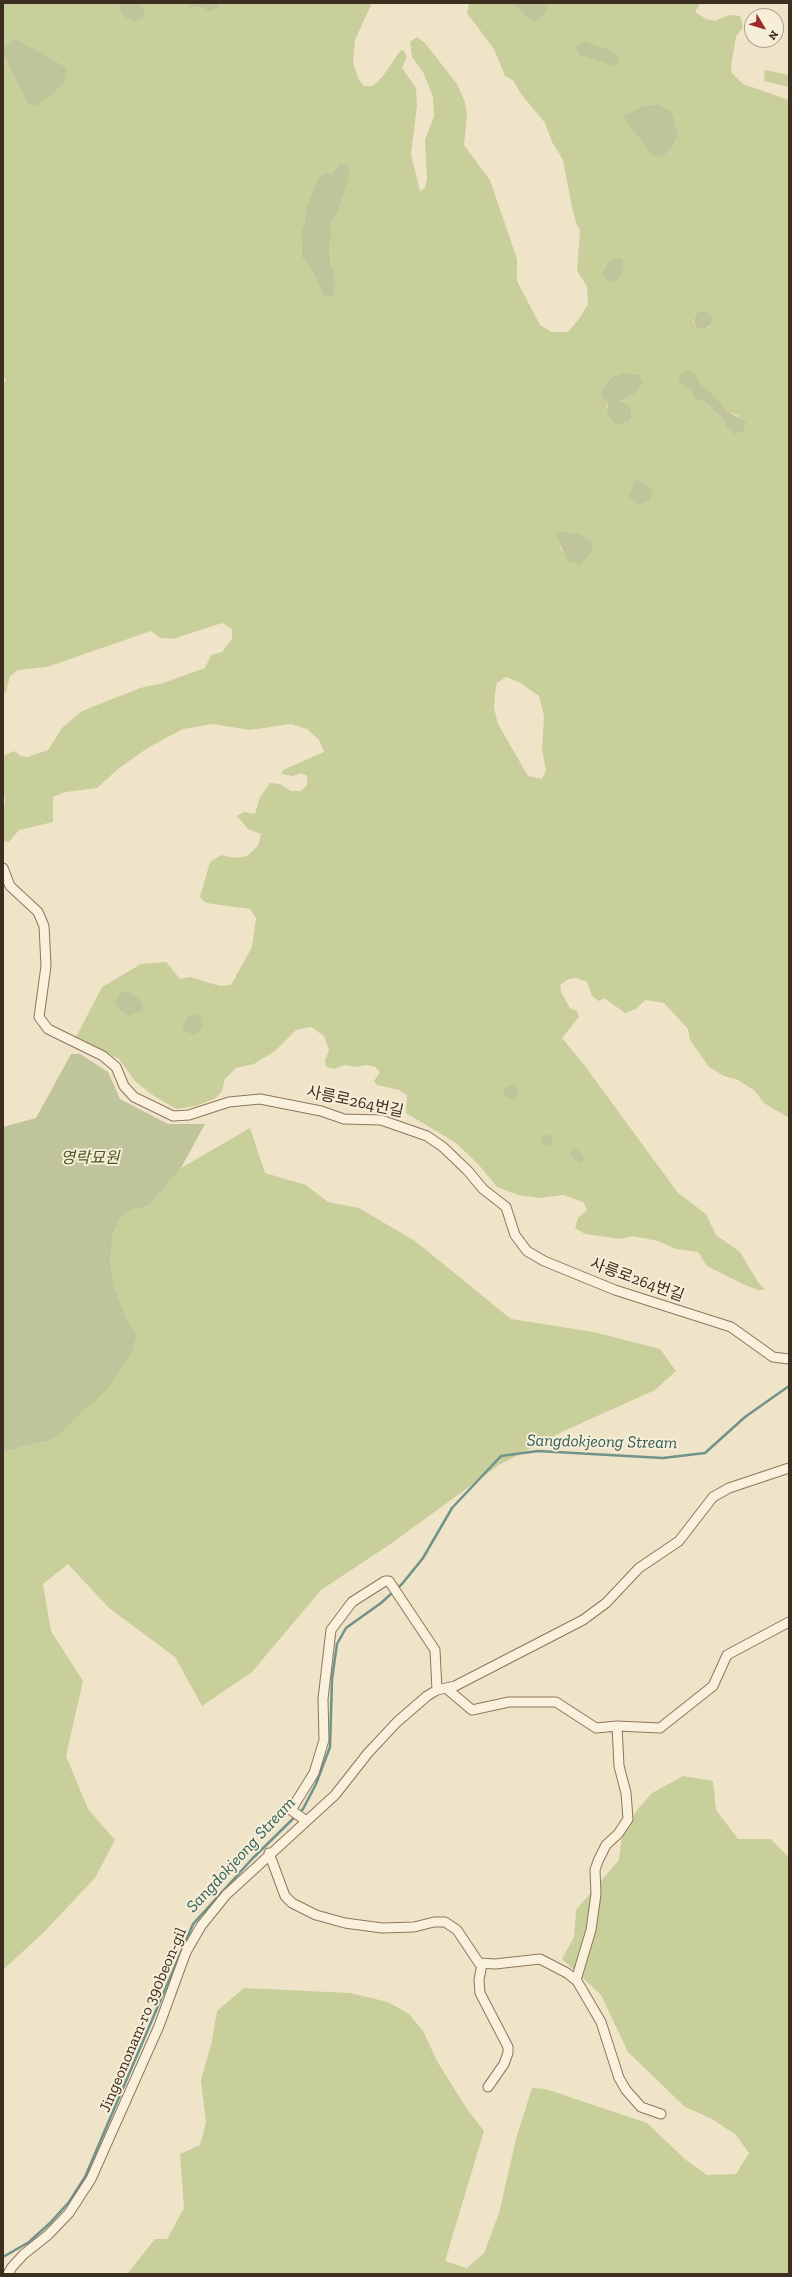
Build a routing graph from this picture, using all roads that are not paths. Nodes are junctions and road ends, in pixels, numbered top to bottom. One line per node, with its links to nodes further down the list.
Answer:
1 (3, 868): 2 (street, 사릉로264번길)
2 (789, 1359)
3 (789, 1468): 5 (street, Jingeononam-ro 390beon-gil)
4 (789, 1622): 7 (street)
5 (446, 1688): 6 (street, Jingeononam-ro 390beon-gil); 7 (street)
6 (437, 1690): 8 (street, Jingeononam-ro 390beon-gil); 8 (street)
7 (617, 1726): 11 (street)
8 (304, 1819): 9 (street, Jingeononam-ro 390beon-gil)
9 (269, 1854): 10 (street); 14 (street, Jingeononam-ro 390beon-gil)
10 (482, 1964): 11 (street); 12 (street)
11 (576, 1980): 13 (street)
12 (488, 2087)
13 (661, 2114)
14 (8, 2274)

